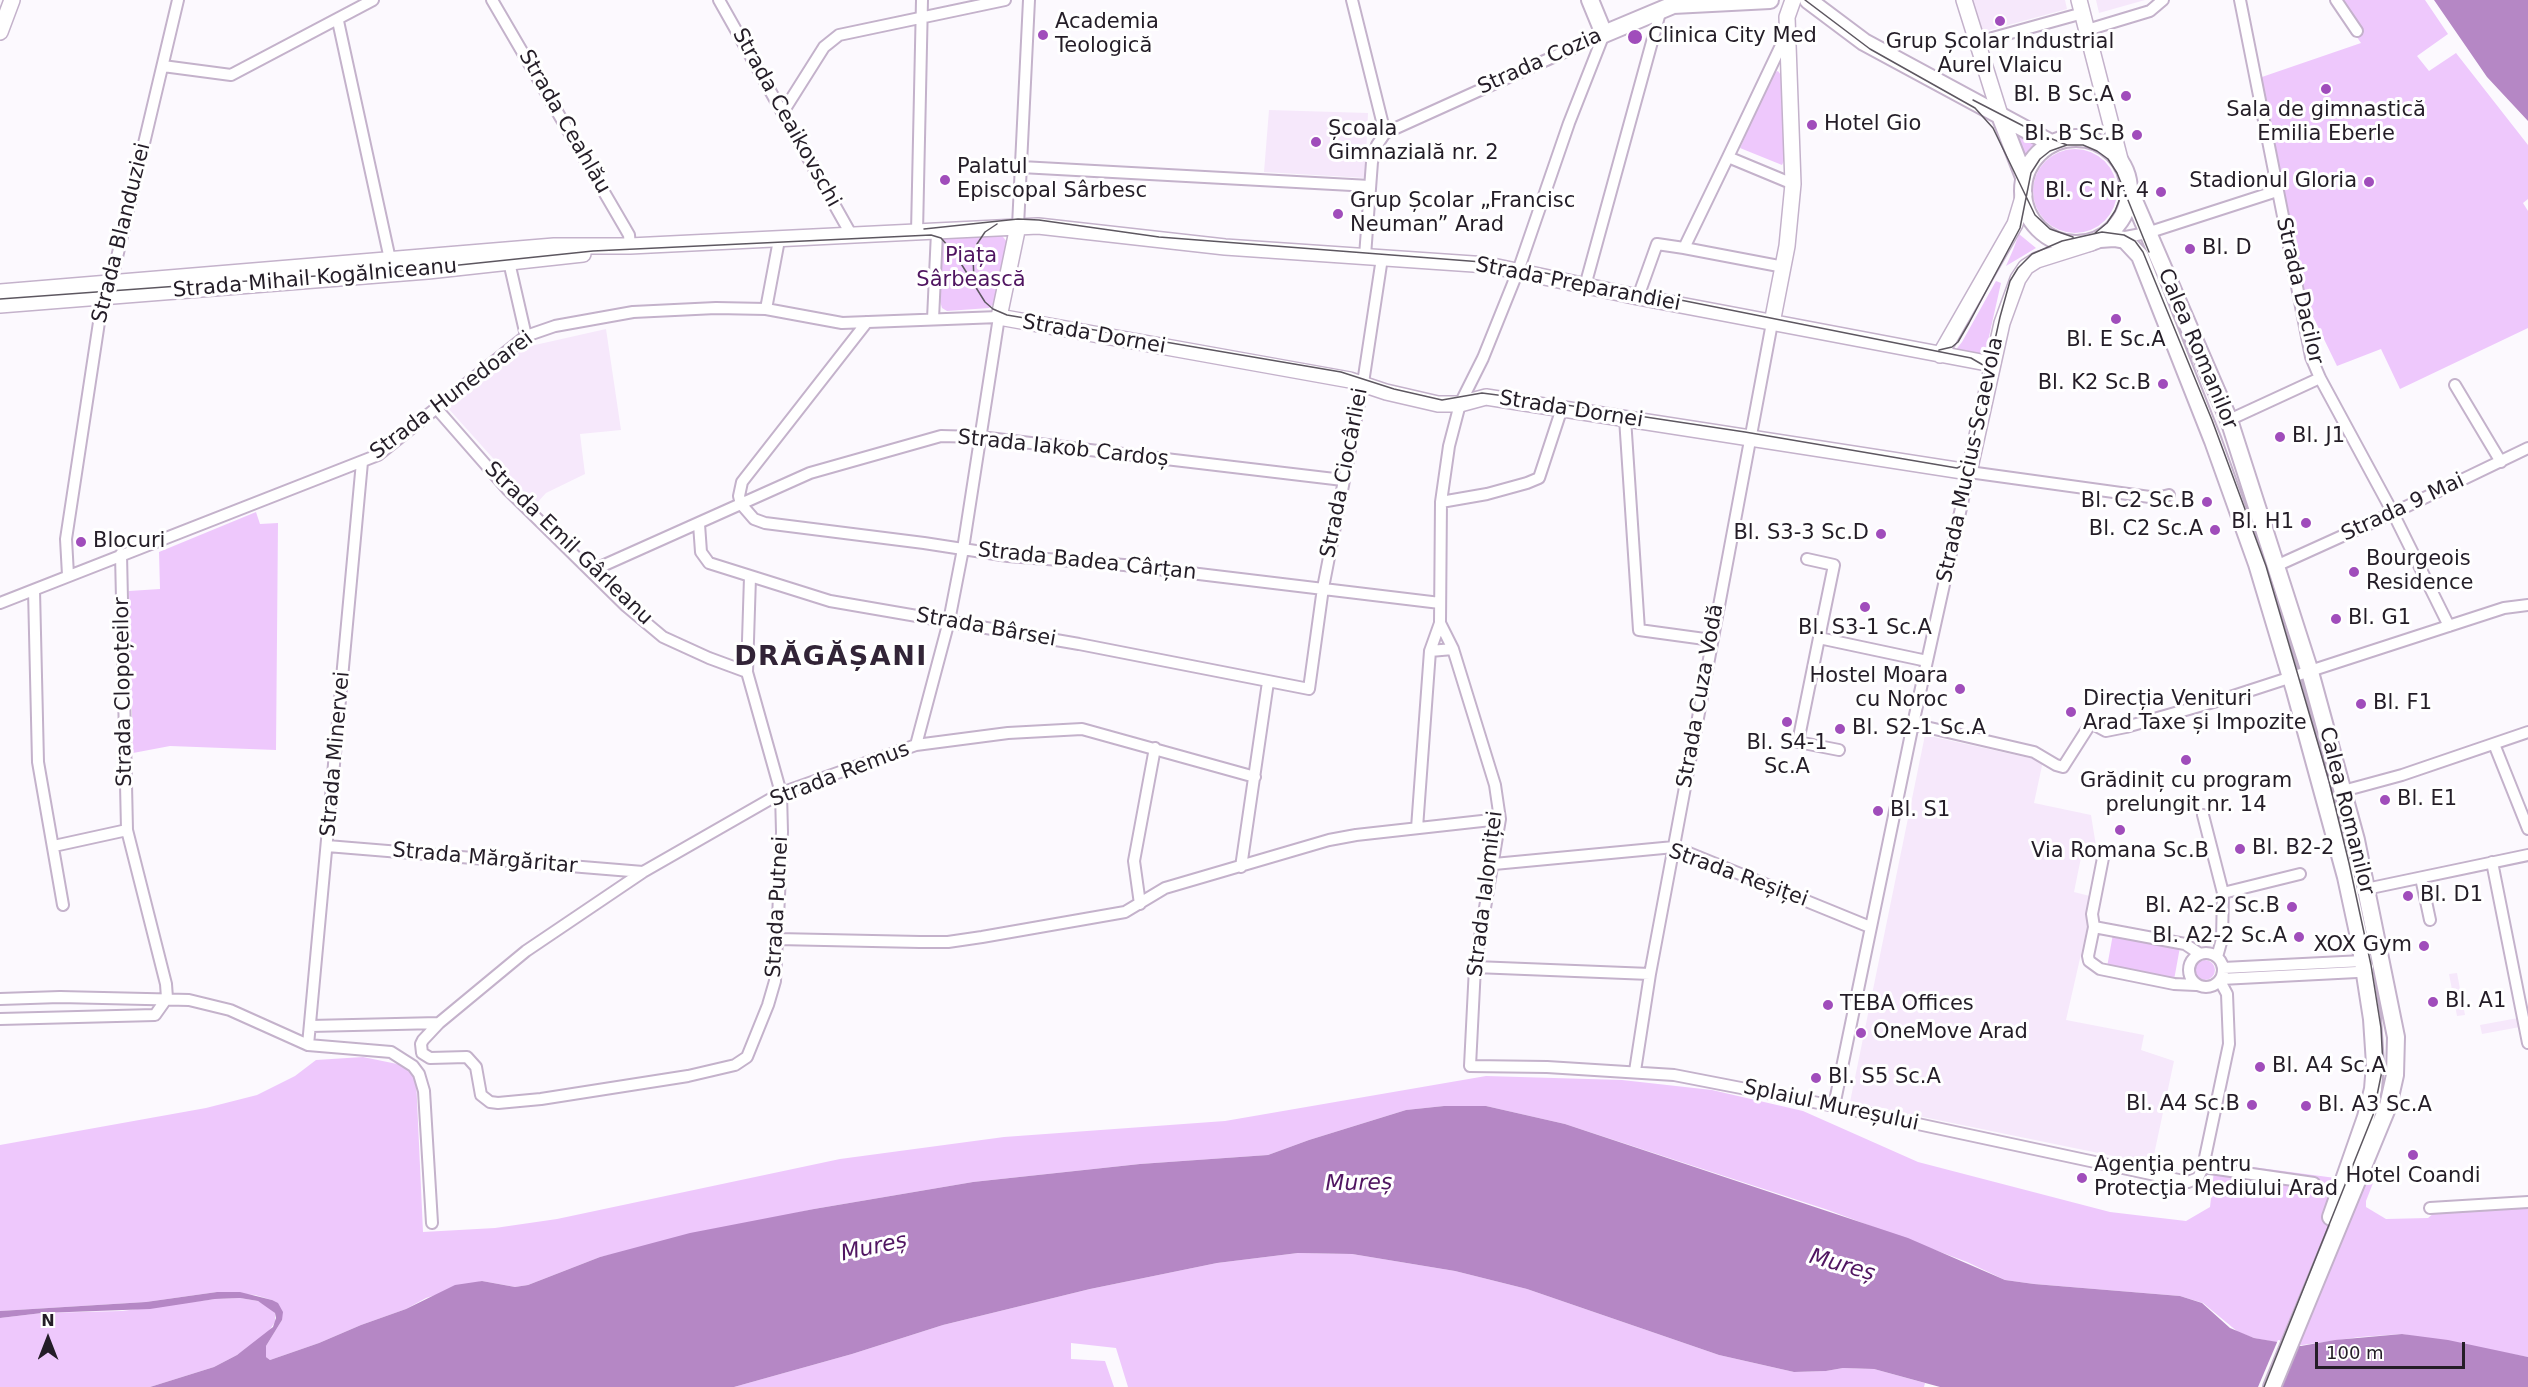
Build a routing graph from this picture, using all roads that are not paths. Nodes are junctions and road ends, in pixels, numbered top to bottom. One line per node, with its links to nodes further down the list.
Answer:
1 (12, 0): 24 (main road)
2 (178, 0): 28 (street, Strada Blanduziei)
3 (373, 0): 21 (street)
4 (492, 0): 49 (street, Strada Ceahlău)
5 (719, 0): 29 (street, Strada Ceaikovschi)
6 (922, 0): 20 (street)
7 (1005, 0): 20 (street)
8 (1029, 0): 34 (street)
9 (1352, 0): 31 (street)
10 (1590, 0): 26 (main road)
11 (1770, 0): 19 (main road, Strada Cozia)
12 (1793, 0): 25 (main road)
13 (1808, 0): 30 (main road)
14 (1964, 0): 27 (main road)
15 (2163, 0): 22 (street)
16 (2240, 0): 40 (street, Strada Dacilor)
17 (2336, 0): 23 (street)
18 (2081, 7): 22 (main road); 27 (street)
19 (1661, 8): 26 (main road, Strada Cozia); 58 (street)
20 (922, 17): 29 (street); 43 (street)
21 (338, 21): 28 (street); 54 (street)
22 (2087, 30): 35 (main road)
23 (2357, 31)
24 (0, 32)
25 (1787, 32): 33 (street); 36 (main road)
26 (1604, 34): 31 (street, Strada Cozia); 56 (street)
27 (1978, 42): 30 (main road)
28 (163, 66): 57 (street, Strada Blanduziei)
29 (783, 112): 45 (street, Strada Ceaikovschi)
30 (2001, 118): 32 (main road); 37 (main road)
31 (1385, 133): 38 (street)
32 (2051, 143): 35 (main road); 37 (main road)
33 (1728, 157): 36 (street); 50 (street)
34 (1020, 167): 38 (street); 41 (street)
35 (2122, 167): 39 (main road)
36 (1793, 184): 55 (main road)
37 (2024, 185): 48 (main road); 69 (main road, Strada Mucius Scaevola)
38 (1370, 186): 51 (street)
39 (2129, 189): 44 (main road, Calea Romanilor); 48 (main road)
40 (2277, 191): 44 (street); 71 (street, Strada Dacilor)
41 (1018, 226): 42 (main road, Strada Mihail Kogălniceanu); 51 (main road, Strada Preparandiei); 64 (main road)
42 (937, 231): 43 (main road, Strada Mihail Kogălniceanu); 65 (street)
43 (917, 232): 45 (main road, Strada Mihail Kogălniceanu)
44 (2147, 233): 46 (street); 78 (main road, Calea Romanilor)
45 (852, 236): 47 (main road, Strada Mihail Kogălniceanu)
46 (2120, 238): 48 (main road); 113 (main road, Calea Romanilor)
47 (780, 240): 49 (main road, Strada Mihail Kogălniceanu); 63 (street)
48 (2096, 241): 70 (main road, Strada Mucius Scaevola)
49 (630, 246): 53 (main road, Strada Mihail Kogălniceanu); 54 (main road, Strada Mihail Kogălniceanu)
50 (1684, 248): 55 (street); 61 (street)
51 (1365, 256): 52 (main road, Strada Preparandiei)
52 (1382, 258): 56 (main road, Strada Preparandiei); 72 (street, Strada Ciocârliei)
53 (509, 262): 54 (main road, Strada Mihail Kogălniceanu); 68 (street)
54 (391, 266): 57 (main road, Strada Mihail Kogălniceanu); 60 (main road, Strada Mihail Kogălniceanu)
55 (1784, 267): 67 (main road)
56 (1518, 271): 58 (main road, Strada Preparandiei); 74 (street)
57 (111, 282): 59 (main road, Strada Mihail Kogălniceanu); 60 (street, Strada Blanduziei)
58 (1585, 286): 61 (main road, Strada Preparandiei)
59 (0, 292)
60 (103, 296): 62 (main road, Strada Mihail Kogălniceanu); 96 (street, Strada Blanduziei)
61 (1638, 297): 67 (main road, Strada Preparandiei)
62 (0, 305)
63 (766, 309): 66 (street, Strada Hunedoarei); 68 (street, Strada Hunedoarei)
64 (999, 317): 65 (street, Strada Hunedoarei); 72 (main road, Strada Dornei); 79 (street)
65 (933, 319): 66 (street, Strada Hunedoarei)
66 (867, 322): 88 (street)
67 (1772, 323): 69 (main road, Strada Preparandiei); 80 (street, Strada Cuza Vodă)
68 (526, 336): 76 (street, Strada Hunedoarei)
69 (1941, 355): 70 (main road, Strada Preparandiei)
70 (1992, 364): 84 (main road, Strada Mucius Scaevola)
71 (2320, 378): 78 (street); 89 (street, Strada Dacilor)
72 (1363, 383): 74 (main road, Strada Dornei); 85 (street, Strada Ciocârliei)
73 (2455, 385): 83 (street)
74 (1460, 404): 75 (main road, Strada Dornei); 87 (street)
75 (1562, 408): 77 (main road, Strada Dornei); 87 (street)
76 (437, 409): 82 (street, Strada Hunedoarei); 95 (street, Strada Emil Gârleanu)
77 (1625, 417): 80 (main road, Strada Dornei); 107 (street)
78 (2229, 420): 94 (main road, Calea Romanilor)
79 (980, 437): 85 (street, Strada Iakob Cardoș); 88 (street, Strada Iakob Cardoș); 91 (street)
80 (1750, 437): 84 (main road, Strada Dornei); 107 (street, Strada Cuza Vodă)
81 (2528, 448): 83 (street, Strada 9 Mai)
82 (362, 462): 92 (street, Strada Hunedoarei); 131 (street, Strada Minervei)
83 (2501, 462): 89 (street, Strada 9 Mai)
84 (1969, 472): 86 (street); 110 (street, Strada Mucius Scaevola)
85 (1343, 480): 98 (street, Strada Ciocârliei)
86 (2169, 495)
87 (1441, 502): 101 (street)
88 (741, 504): 90 (street, Strada Iakob Cardoș); 91 (street, Strada Badea Cârțan)
89 (2393, 513): 94 (street, Strada 9 Mai); 105 (street, Strada Dacilor)
90 (699, 524): 95 (street, Strada Iakob Cardoș); 97 (street, Strada Bârsei)
91 (963, 549): 98 (street, Strada Badea Cârțan); 103 (street)
92 (121, 554): 96 (street, Strada Hunedoarei); 129 (street, Strada Clopoțeilor)
93 (1807, 559): 106 (street)
94 (2276, 566): 112 (main road, Calea Romanilor)
95 (591, 571): 111 (street, Strada Emil Gârleanu)
96 (68, 575): 99 (street, Strada Hunedoarei)
97 (750, 577): 103 (street, Strada Bârsei); 111 (street, Strada Putnei)
98 (1323, 588): 101 (street, Strada Badea Cârțan); 115 (street, Strada Ciocârliei)
99 (34, 590): 100 (street, Strada Hunedoarei); 130 (street)
100 (0, 603)
101 (1440, 603): 104 (street)
102 (2528, 605): 105 (street)
103 (949, 621): 114 (street, Strada Bârsei); 119 (street)
104 (1440, 623): 108 (street, Strada Ialomiței); 109 (street)
105 (2449, 626): 112 (street)
106 (1819, 638): 110 (street); 121 (street)
107 (1712, 640): 132 (street, Strada Cuza Vodă)
108 (1453, 649): 109 (street); 126 (street, Strada Ialomiței)
109 (1430, 651): 127 (street)
110 (1927, 661): 116 (street, Strada Mucius Scaevola)
111 (747, 672): 124 (street, Strada Putnei)
112 (2310, 672): 113 (street); 123 (main road, Calea Romanilor)
113 (2291, 678): 116 (street); 151 (main road, Calea Romanilor)
114 (1268, 682): 115 (street, Strada Bârsei); 122 (street)
115 (1309, 689)
116 (1913, 724): 146 (street, Strada Mucius Scaevola)
117 (2528, 732): 118 (street)
118 (2494, 744): 123 (street); 128 (street)
119 (916, 745): 120 (street, Strada Remus); 124 (street, Strada Remus)
120 (1155, 748): 122 (street, Strada Remus); 143 (street)
121 (1839, 750)
122 (1255, 777): 137 (street)
123 (2343, 791): 141 (main road, Calea Romanilor)
124 (781, 793): 138 (street, Strada Remus); 148 (street, Strada Putnei)
125 (2203, 816): 142 (street)
126 (1500, 819): 127 (street); 136 (street, Strada Ialomiței)
127 (1417, 828): 137 (street)
128 (2528, 829)
129 (127, 830): 130 (street); 156 (street, Strada Clopoțeilor)
130 (54, 846): 144 (street)
131 (327, 846): 138 (street, Strada Mărgăritar); 160 (street, Strada Minervei)
132 (1674, 848): 136 (street, Strada Reșiței); 146 (street, Strada Reșiței); 153 (street, Strada Cuza Vodă)
133 (2528, 855): 135 (street)
134 (2103, 858): 147 (street)
135 (2492, 862): 140 (street); 161 (street)
136 (1494, 864): 152 (street, Strada Ialomiței)
137 (1241, 867): 143 (street)
138 (643, 872): 159 (street, Strada Remus)
139 (2300, 874): 142 (street)
140 (2421, 878): 141 (street); 145 (street)
141 (2366, 889): 151 (main road, Calea Romanilor)
142 (2223, 893): 150 (street)
143 (1140, 904): 148 (street)
144 (63, 905)
145 (2430, 920)
146 (1870, 927): 166 (street, Strada Mucius Scaevola)
147 (2094, 927): 149 (street); 155 (street)
148 (777, 939): 163 (street, Strada Putnei)
149 (2200, 954): 150 (street); 155 (street)
150 (2217, 957): 154 (street)
151 (2370, 965): 154 (street); 172 (main road, Calea Romanilor)
152 (1475, 967): 153 (street); 164 (street, Strada Ialomiței)
153 (1650, 974): 165 (street, Strada Cuza Vodă)
154 (2221, 976): 155 (street); 167 (street)
155 (2196, 985)
156 (166, 998): 157 (street); 158 (street); 162 (street)
157 (0, 999)
158 (0, 1018)
159 (443, 1020): 160 (street); 163 (street, Strada Remus)
160 (310, 1026): 162 (street, Strada Minervei)
161 (2528, 1041)
162 (308, 1045): 171 (street)
163 (747, 1057)
164 (1470, 1066): 165 (street, Splaiul Mureșului)
165 (1635, 1071): 166 (street, Splaiul Mureșului)
166 (1834, 1106): 167 (street, Splaiul Mureșului)
167 (2203, 1167): 168 (street)
168 (2314, 1183)
169 (2528, 1202): 170 (street)
170 (2430, 1208)
171 (432, 1223)
172 (2329, 1235): 173 (main road); 174 (main road)
173 (2262, 1387)
174 (2272, 1387)

